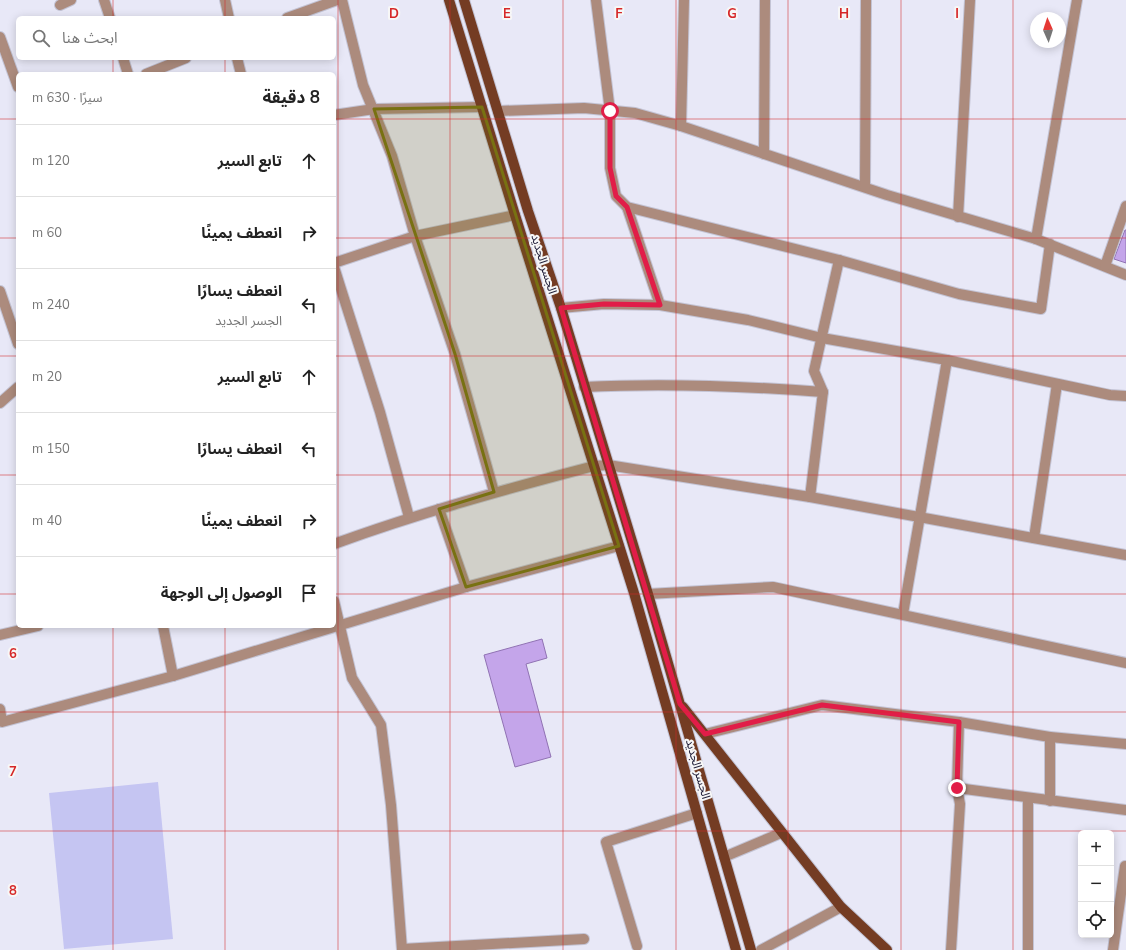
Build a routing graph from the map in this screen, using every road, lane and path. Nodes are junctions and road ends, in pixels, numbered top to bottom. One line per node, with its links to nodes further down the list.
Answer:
1 (72, 0): 14 (street)
2 (104, 0): 15 (street)
3 (225, 0): 16 (street)
4 (337, 0): 17 (street)
5 (342, 0): 27 (street)
6 (449, 0): 26 (main road, الجسر الجديد)
7 (464, 0): 28 (main road, الجسر الجديد)
8 (596, 0): 29 (street)
9 (684, 0): 31 (street)
10 (765, 0): 32 (street)
11 (866, 0): 33 (street)
12 (970, 0): 37 (street)
13 (1077, 0): 39 (street)
14 (60, 5)
15 (109, 16)
16 (228, 16)
17 (293, 16)
18 (0, 37): 25 (street)
19 (124, 60): 22 (street)
20 (181, 60): 23 (street)
21 (238, 60): 24 (street)
22 (127, 72)
23 (151, 72)
24 (240, 72)
25 (16, 81)
26 (482, 107): 27 (street); 36 (main road, الجسر الجديد)
27 (374, 109): 30 (street); 38 (street)
28 (498, 111): 29 (street); 48 (main road, الجسر الجديد)
29 (610, 111): 31 (street); 35 (street)
30 (336, 115)
31 (681, 126): 32 (street)
32 (764, 154): 33 (street)
33 (865, 187): 37 (street)
34 (1126, 206): 43 (street)
35 (627, 207): 41 (street); 47 (street)
36 (515, 215): 38 (street); 59 (main road, الجسر الجديد)
37 (958, 217): 39 (street)
38 (415, 236): 42 (street); 60 (street)
39 (1036, 239): 40 (street)
40 (1050, 244): 41 (street); 43 (street)
41 (839, 260): 50 (street)
42 (336, 261)
43 (1106, 266): 45 (street)
44 (336, 273): 64 (street)
45 (1126, 274)
46 (0, 291): 49 (street)
47 (660, 305): 48 (street); 50 (street)
48 (561, 308): 53 (main road, الجسر الجديد)
49 (16, 338)
50 (822, 338): 51 (street); 55 (street)
51 (947, 360): 52 (street); 63 (street)
52 (1057, 384): 56 (street); 65 (street)
53 (584, 387): 55 (street); 58 (main road, الجسر الجديد)
54 (16, 389): 57 (street)
55 (823, 392): 61 (street)
56 (1126, 396)
57 (0, 403)
58 (608, 465): 59 (street); 61 (street); 70 (main road, الجسر الجديد)
59 (594, 466): 60 (street); 67 (main road, الجسر الجديد)
60 (494, 492): 62 (street)
61 (810, 497): 63 (street)
62 (439, 509): 64 (street); 69 (street)
63 (920, 516): 65 (street); 72 (street)
64 (409, 517): 66 (street)
65 (1034, 538): 68 (street)
66 (336, 543)
67 (619, 546): 69 (street); 91 (main road, الجسر الجديد)
68 (1126, 555)
69 (466, 587): 73 (street)
70 (648, 594): 72 (street); 81 (main road, الجسر الجديد)
71 (336, 611): 73 (street)
72 (903, 614): 79 (street)
73 (339, 625): 74 (street); 98 (street)
74 (336, 626)
75 (30, 628): 78 (street)
76 (163, 628): 80 (street)
77 (329, 628): 80 (street)
78 (0, 635)
79 (1126, 663)
80 (173, 676): 82 (street)
81 (680, 704): 84 (main road); 93 (main road, الجسر الجديد)
82 (0, 709)
83 (959, 722): 84 (street); 85 (street); 87 (street)
84 (705, 734): 92 (main road)
85 (1050, 736): 86 (street); 89 (street)
86 (1126, 744)
87 (957, 788): 88 (street); 103 (street)
88 (1028, 798): 89 (street); 104 (street)
89 (1050, 801): 90 (street)
90 (1126, 810)
91 (697, 814): 97 (street); 99 (main road, الجسر الجديد)
92 (782, 833): 93 (street); 95 (main road)
93 (724, 857): 100 (main road, الجسر الجديد)
94 (1125, 866): 105 (street)
95 (841, 907): 101 (street); 102 (main road)
96 (584, 939): 98 (street)
97 (637, 946)
98 (402, 950)
99 (736, 950)
100 (751, 950)
101 (761, 950)
102 (887, 950)
103 (951, 950)
104 (1028, 950)
105 (1113, 950)

